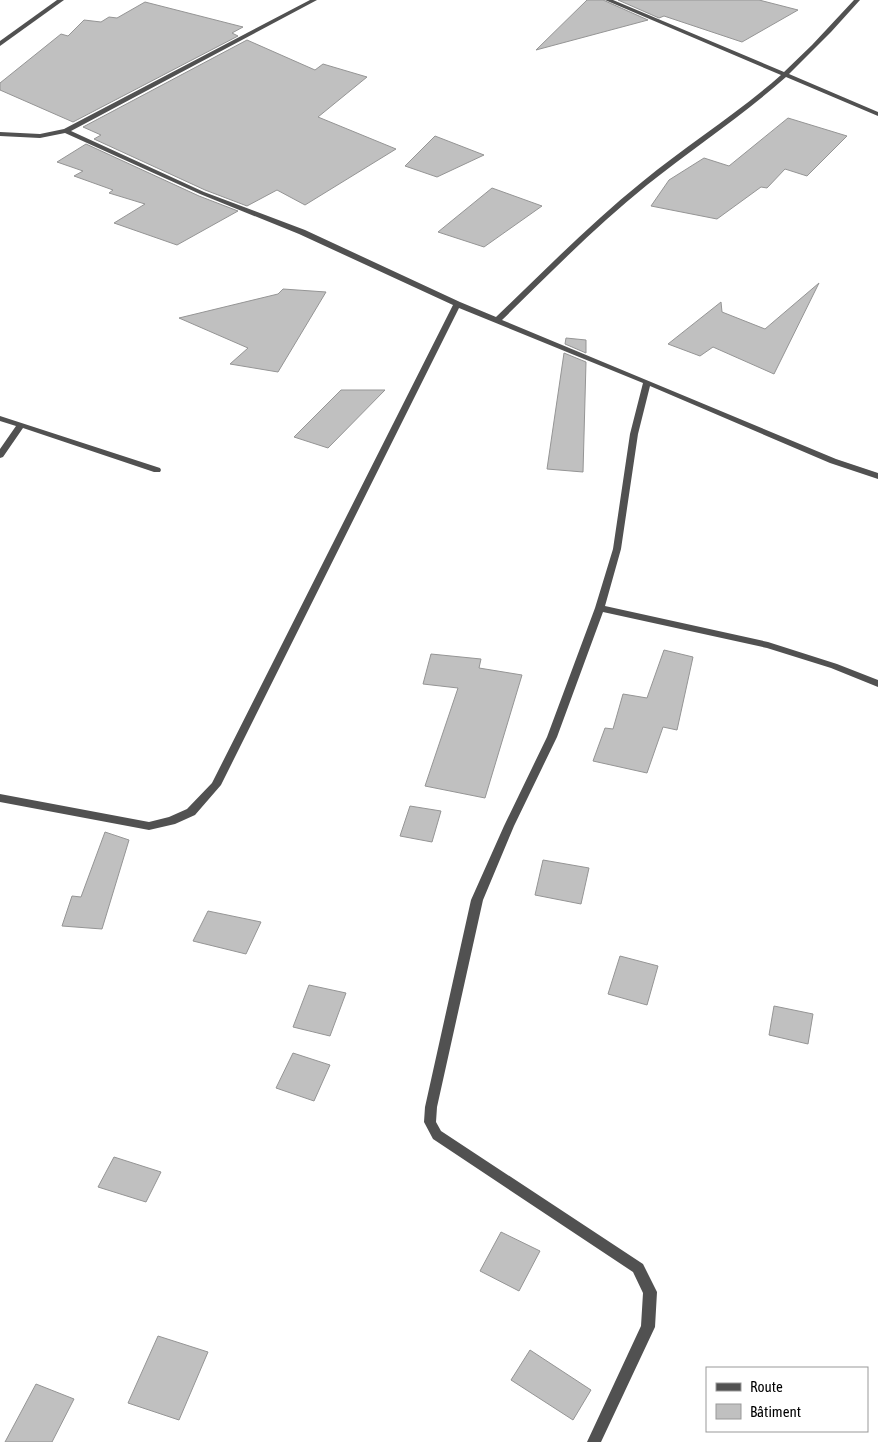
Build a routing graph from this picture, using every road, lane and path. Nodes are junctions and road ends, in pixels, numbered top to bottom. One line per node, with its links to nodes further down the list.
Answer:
1 (61, 0): 5 (street)
2 (314, 0): 8 (street)
3 (608, 0): 6 (street)
4 (857, 0): 6 (street)
5 (0, 44)
6 (786, 74): 7 (street); 11 (street)
7 (878, 114)
8 (66, 131): 9 (street); 10 (street)
9 (0, 134)
10 (457, 304): 11 (street); 20 (street)
11 (498, 320): 12 (street)
12 (647, 382): 17 (street); 18 (street)
13 (0, 418): 14 (street)
14 (21, 425): 15 (street); 16 (street)
15 (0, 455)
16 (158, 470)
17 (878, 476)
18 (600, 608): 19 (street); 21 (street)
19 (878, 684)
20 (0, 798)
21 (594, 1442)

